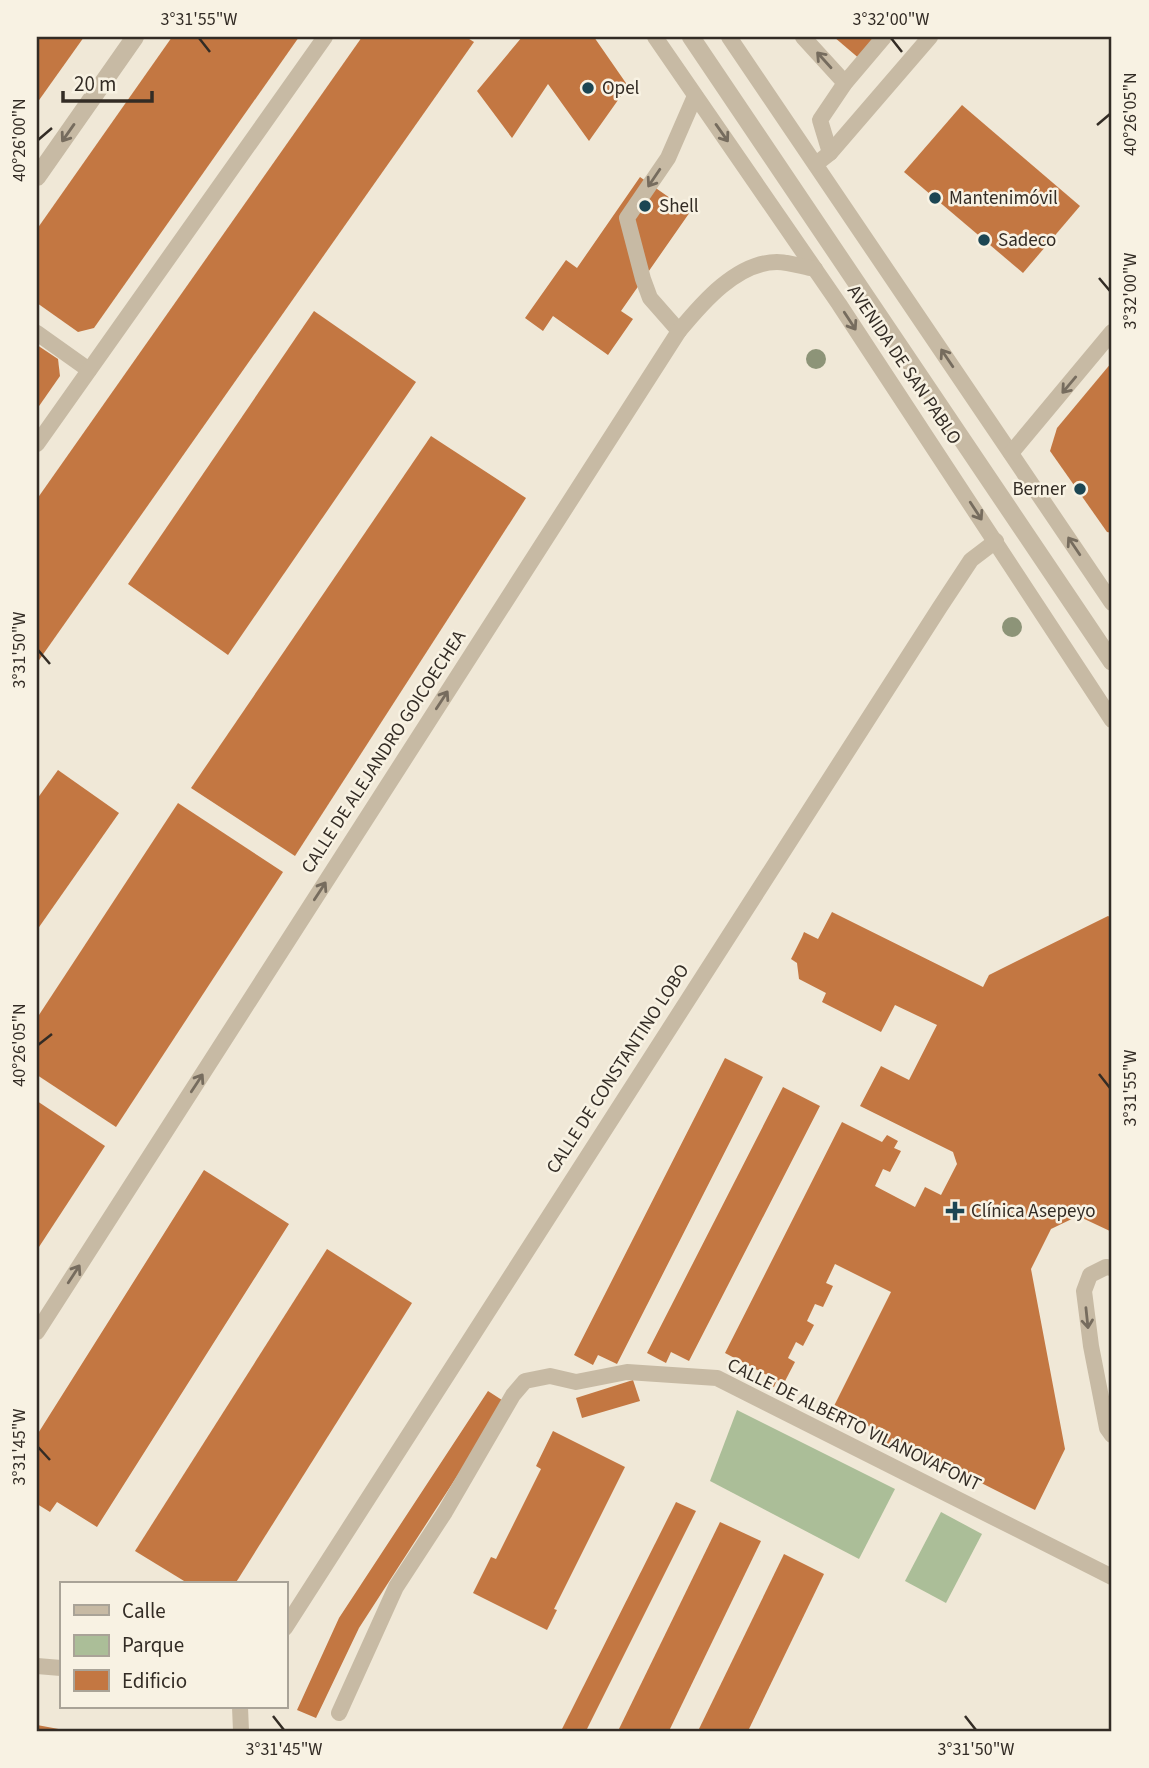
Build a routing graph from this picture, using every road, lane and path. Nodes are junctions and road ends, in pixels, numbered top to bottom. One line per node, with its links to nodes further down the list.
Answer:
1 (135, 37): 13 (street, one-way to 13)
2 (325, 37): 18 (lane)
3 (655, 37): 10 (lane, AVENIDA DE SAN PABLO)
4 (691, 37): 23 (street, AVENIDA DE SAN PABLO)
5 (729, 37): 12 (lane, AVENIDA DE SAN PABLO)
6 (803, 37): 9 (lane, one-way to 6)
7 (884, 37): 9 (lane)
8 (930, 37): 11 (lane)
9 (845, 83): 11 (lane)
10 (695, 96): 14 (lane, AVENIDA DE SAN PABLO, one-way to 14); 15 (lane, one-way to 15)
11 (830, 153): 12 (lane)
12 (816, 163): 20 (lane, AVENIDA DE SAN PABLO, one-way to 12)
13 (37, 177)
14 (815, 269): 15 (lane, CALLE DE ALEJANDRO GOICOECHEA); 21 (lane, AVENIDA DE SAN PABLO, one-way to 21)
15 (679, 331): 26 (lane, CALLE DE ALEJANDRO GOICOECHEA, one-way to 15)
16 (1112, 332): 20 (lane, one-way to 20)
17 (37, 333): 18 (lane)
18 (89, 370): 19 (lane)
19 (37, 444)
20 (1011, 453): 22 (lane, AVENIDA DE SAN PABLO, one-way to 20)
21 (996, 541): 24 (lane, AVENIDA DE SAN PABLO); 29 (lane, CALLE DE CONSTANTINO LOBO)
22 (1112, 603)
23 (1112, 662)
24 (1112, 720)
25 (1112, 1268): 27 (lane, one-way to 27)
26 (37, 1332)
27 (1112, 1435)
28 (1112, 1577): 33 (lane, CALLE DE ALBERTO VILANOVAFONT)
29 (287, 1625)
30 (37, 1666): 31 (lane)
31 (60, 1668)
32 (240, 1708): 34 (lane)
33 (339, 1713)
34 (241, 1731)

